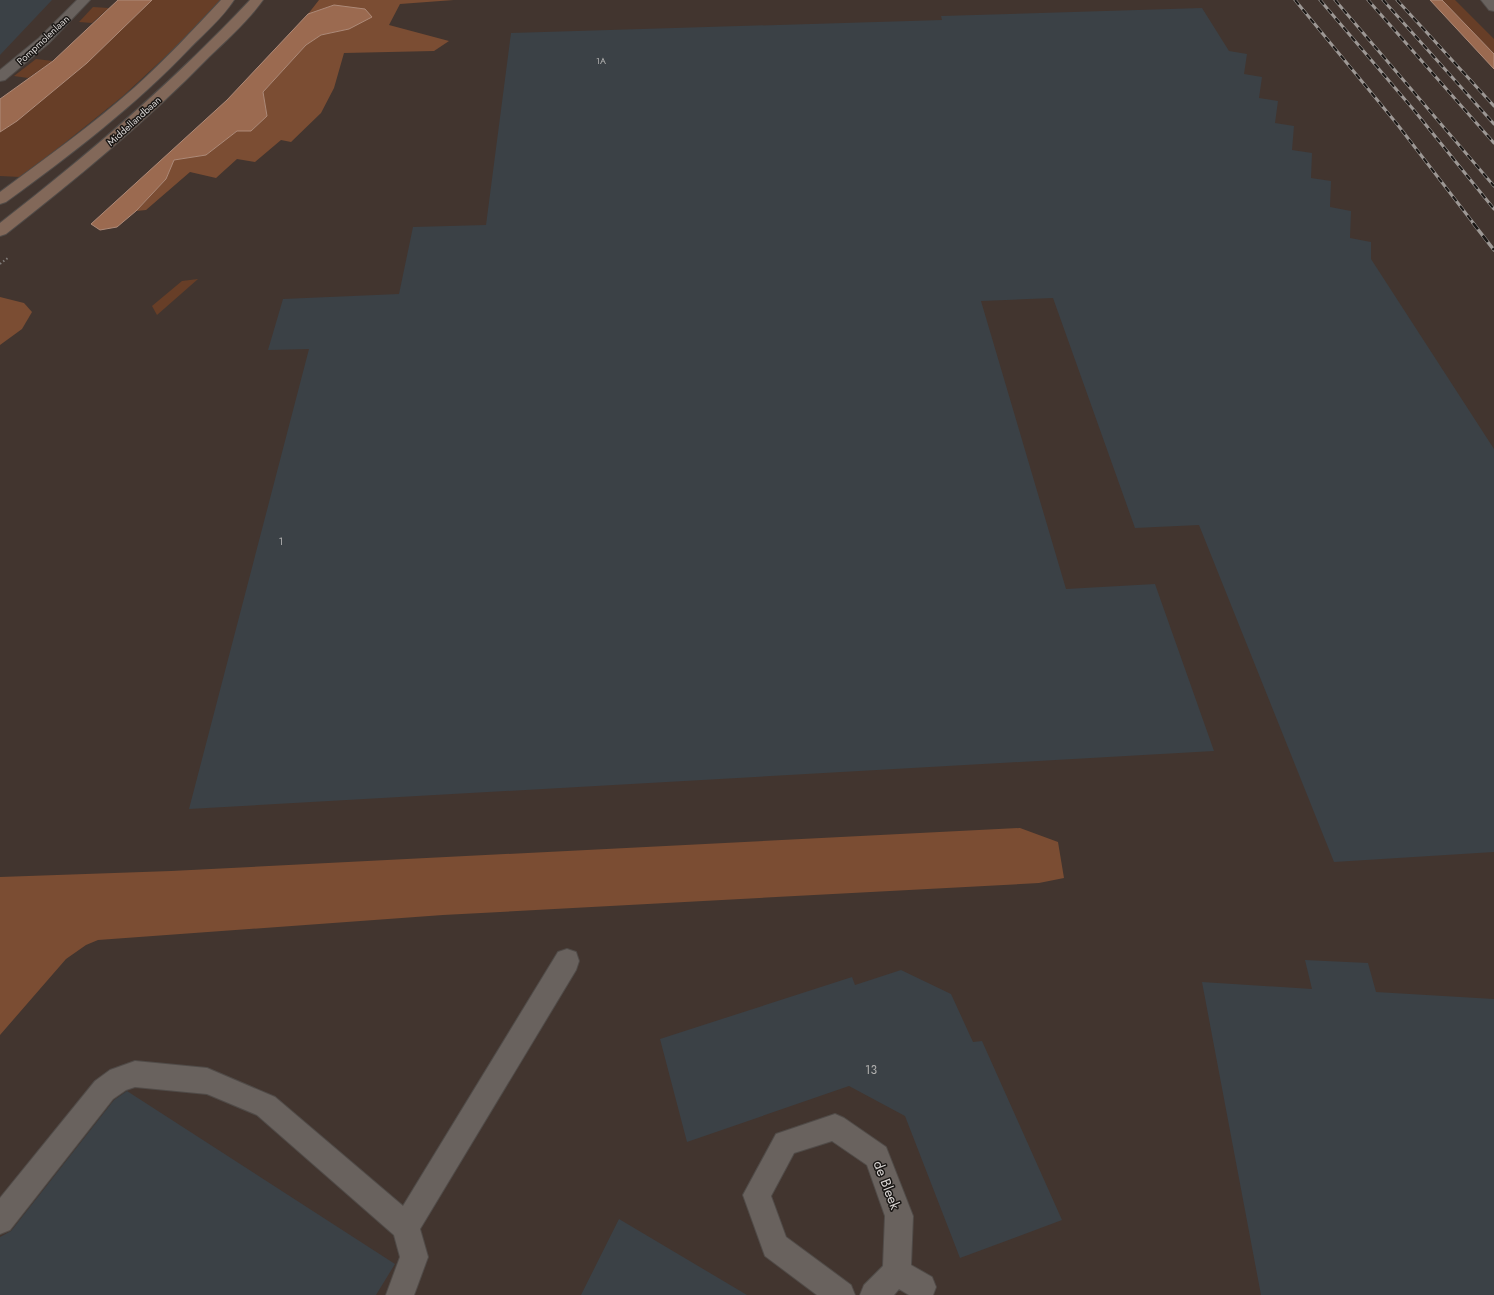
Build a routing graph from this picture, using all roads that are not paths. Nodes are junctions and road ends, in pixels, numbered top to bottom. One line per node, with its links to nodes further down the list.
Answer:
1 (84, 0): 6 (street, Pompmolenlaan)
2 (228, 0): 7 (main road, Middellandbaan)
3 (258, 0): 8 (main road, Middellandbaan)
4 (1487, 0): 5 (street)
5 (1494, 7)
6 (0, 77)
7 (0, 199)
8 (0, 231)
9 (567, 961): 11 (lane)
10 (0, 1220): 11 (lane)
11 (406, 1227): 14 (lane)
12 (897, 1272): 13 (lane); 15 (lane, de Bleek); 16 (lane)
13 (922, 1287)
14 (400, 1295)
15 (841, 1295)
16 (874, 1295)

